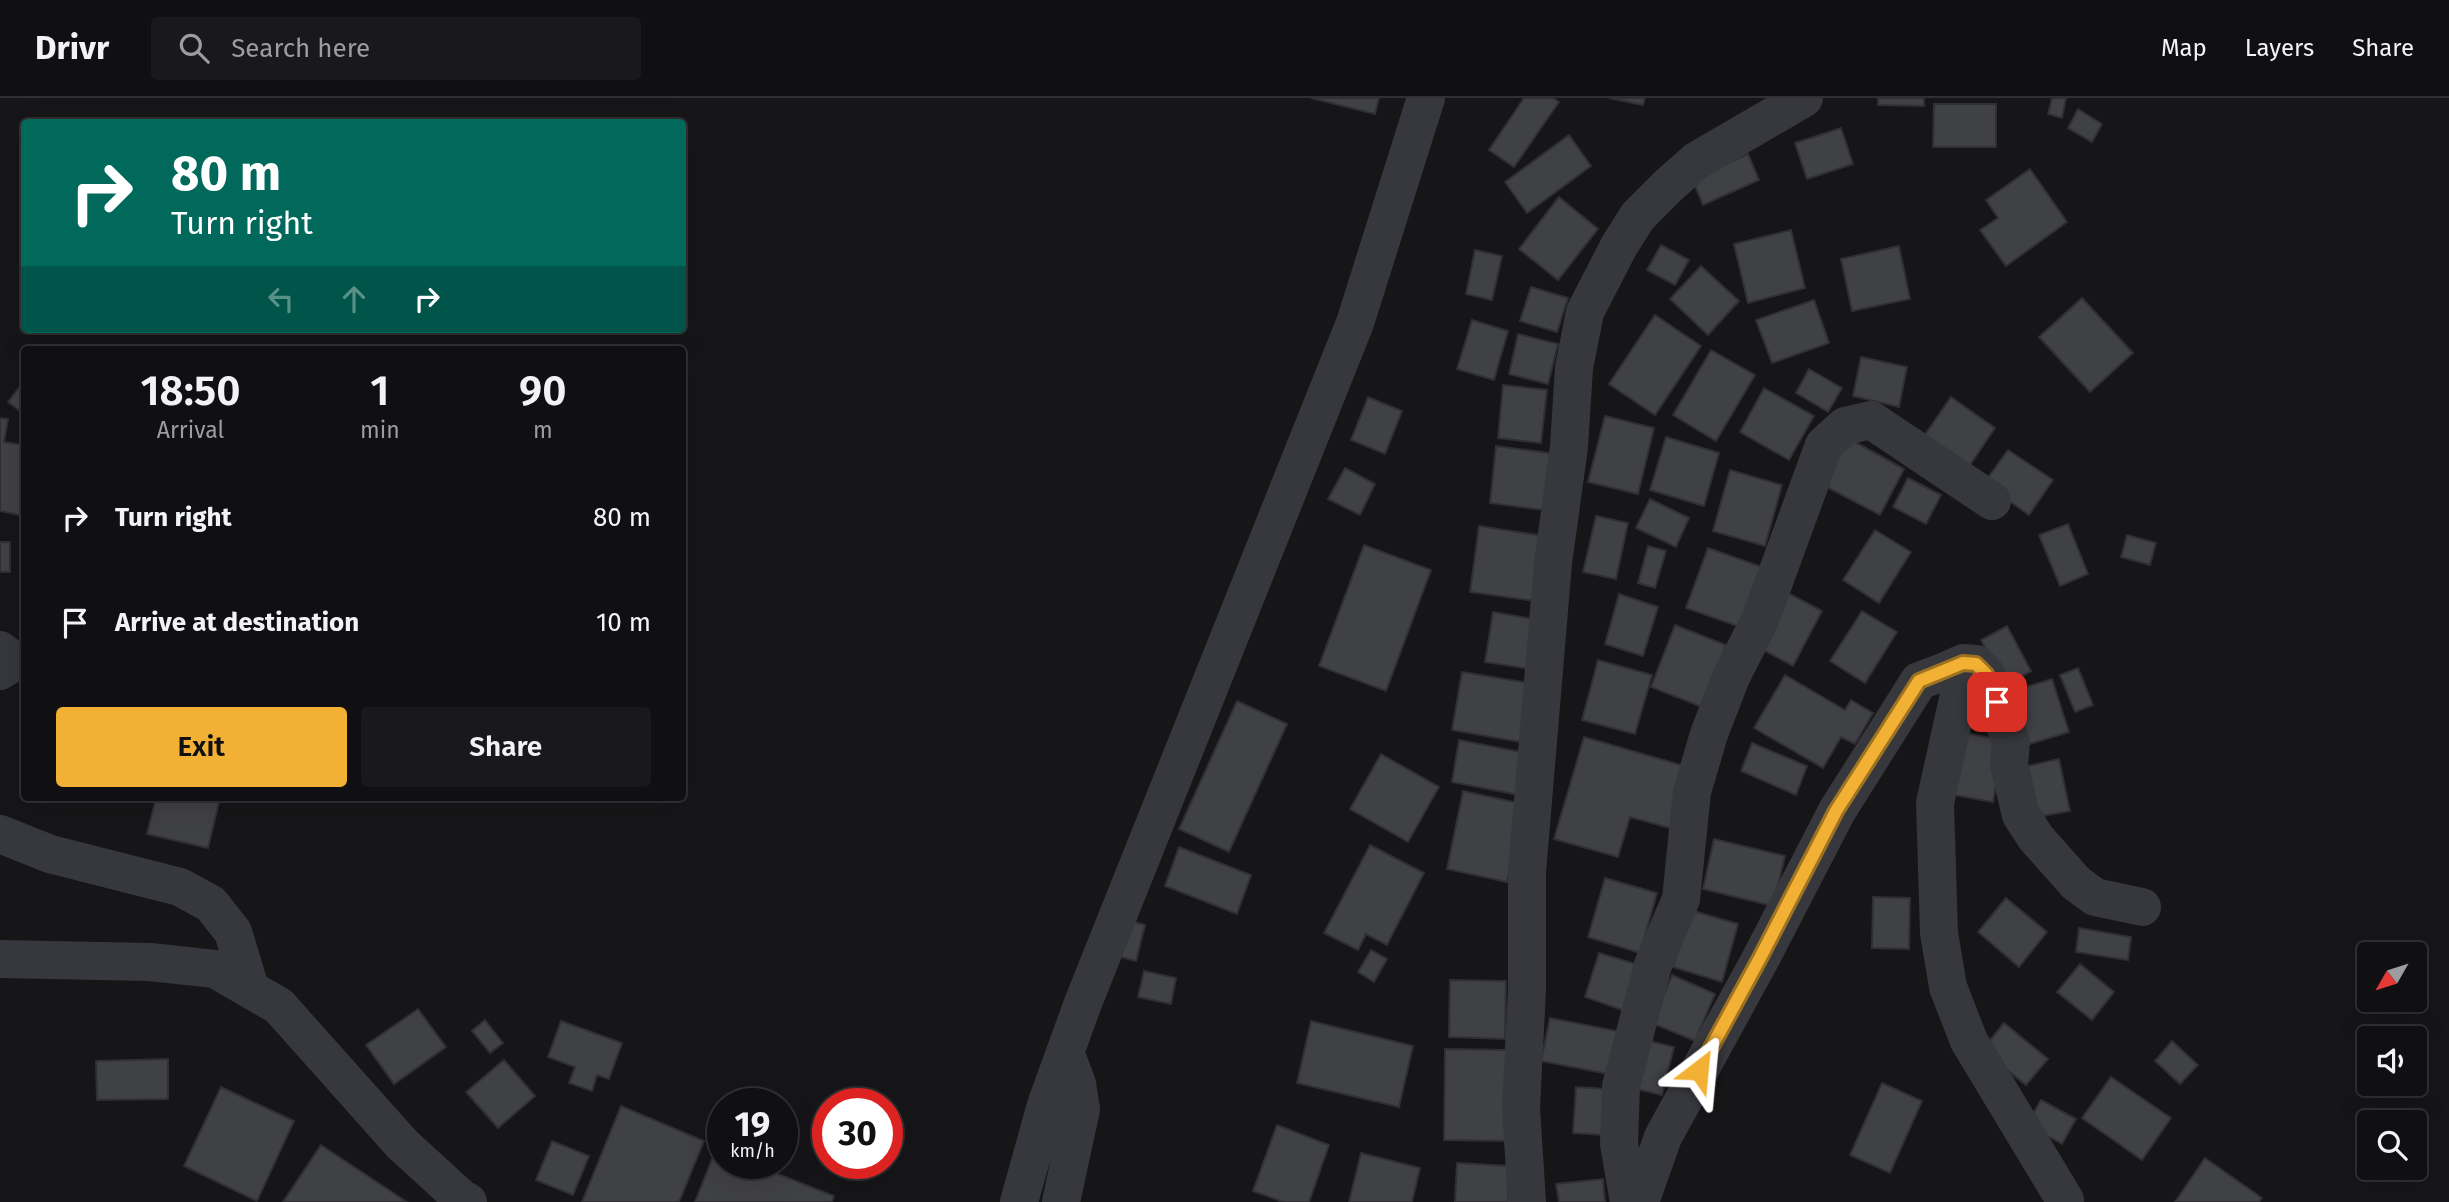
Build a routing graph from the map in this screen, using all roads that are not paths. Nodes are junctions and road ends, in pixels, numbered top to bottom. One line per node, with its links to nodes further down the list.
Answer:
1 (1426, 98): 11 (street)
2 (1804, 98): 16 (street)
3 (1992, 501): 17 (street)
4 (0, 650): 5 (street)
5 (0, 671)
6 (1942, 673): 8 (street); 12 (street); 18 (street)
7 (0, 834): 10 (street)
8 (2142, 907)
9 (0, 959): 10 (street)
10 (250, 988): 13 (street)
11 (1065, 1052): 14 (street); 15 (street)
12 (2067, 1201)
13 (468, 1202)
14 (1019, 1202)
15 (1061, 1202)
16 (1527, 1202)
17 (1629, 1202)
18 (1640, 1202)

